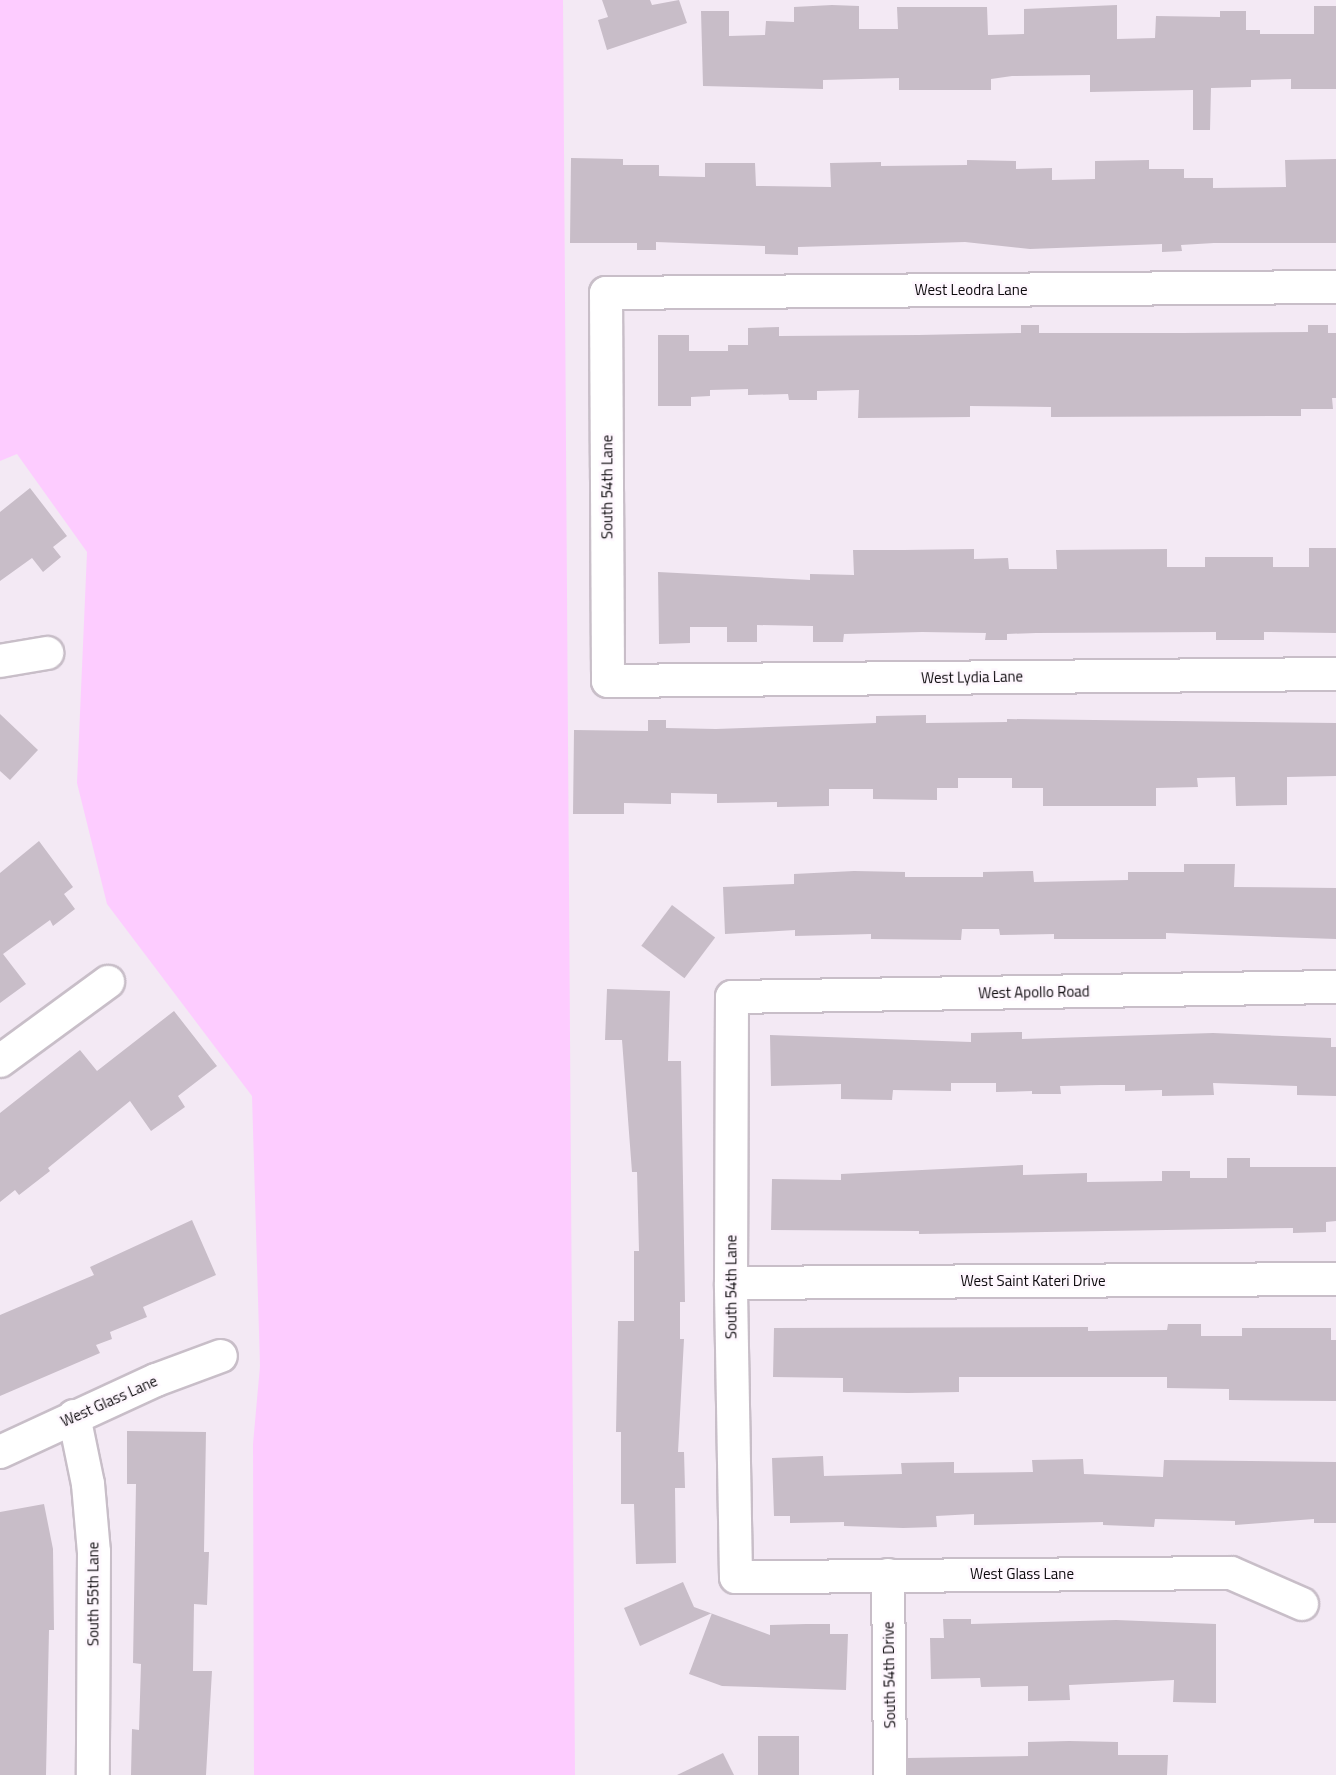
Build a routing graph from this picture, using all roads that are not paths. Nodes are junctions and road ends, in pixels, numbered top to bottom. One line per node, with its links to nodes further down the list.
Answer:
1 (1336, 287): 2 (street, West Leodra Lane)
2 (606, 293): 6 (street, South 54th Lane)
3 (47, 653): 4 (street)
4 (0, 661)
5 (1336, 674): 6 (street, West Lydia Lane)
6 (608, 681)
7 (108, 982): 10 (street)
8 (1336, 987): 9 (street, West Apollo Road)
9 (732, 998): 12 (street, South 54th Lane)
10 (0, 1061)
11 (1336, 1279): 12 (street, West Saint Kateri Drive)
12 (731, 1283): 17 (street, South 54th Lane)
13 (221, 1356): 14 (street, West Glass Lane)
14 (74, 1416): 15 (street, West Glass Lane); 19 (street, South 55th Lane)
15 (0, 1452)
16 (888, 1575): 17 (street, West Glass Lane); 18 (street, West Glass Lane); 20 (street, South 54th Drive)
17 (736, 1577)
18 (1302, 1604)
19 (93, 1775)
20 (890, 1775)

